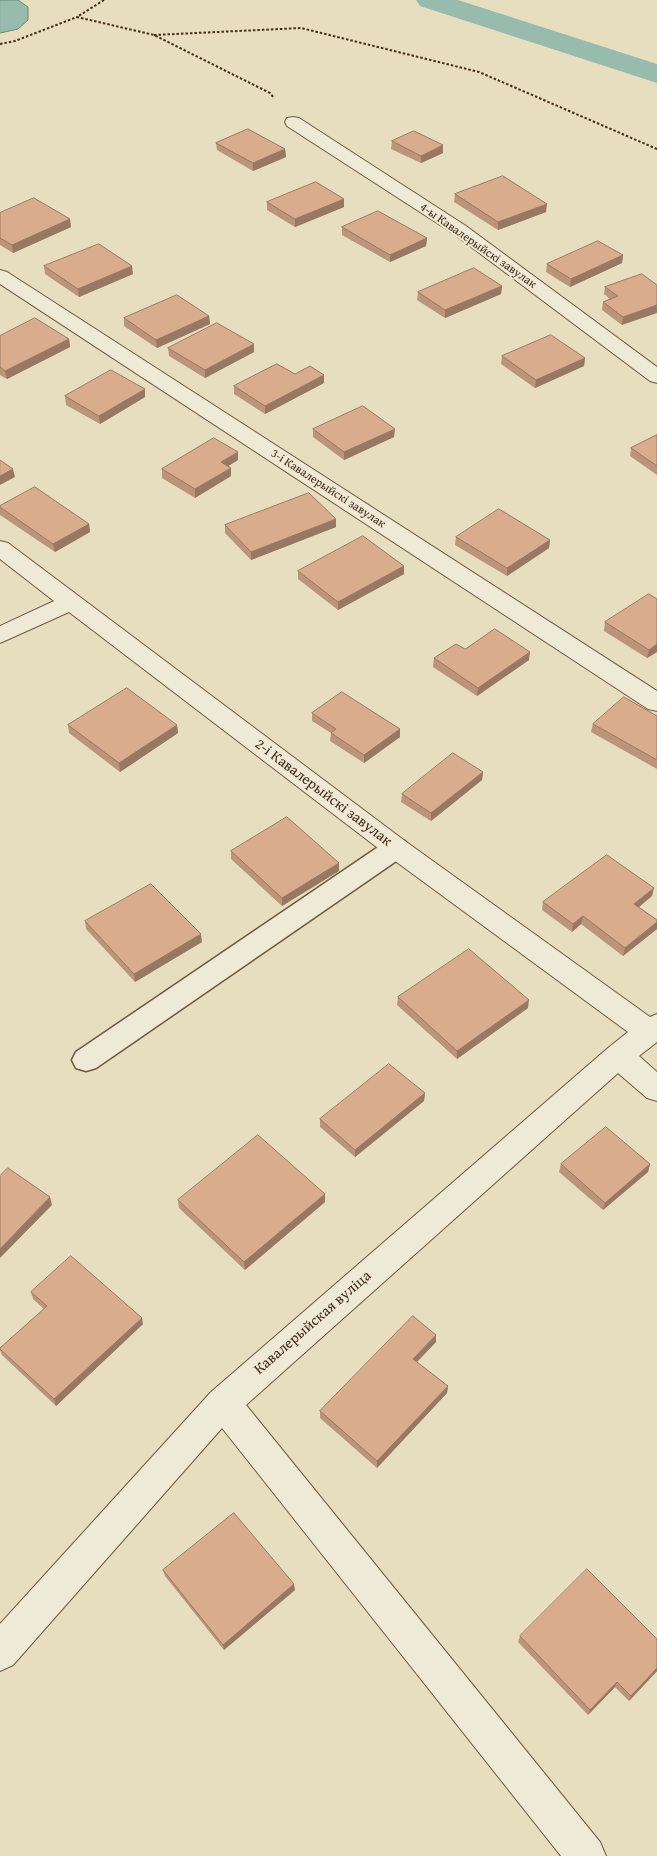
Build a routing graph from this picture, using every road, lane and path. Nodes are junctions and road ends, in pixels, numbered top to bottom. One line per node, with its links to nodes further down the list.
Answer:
1 (104, 0): 2 (path)
2 (77, 17): 3 (path); 4 (path)
3 (154, 35): 5 (path); 6 (path)
4 (0, 44)
5 (293, 122): 8 (street, 4-ы Кавалерыйскі завулак)
6 (657, 149)
7 (0, 276): 12 (street, 3-і Кавалерыйскі завулак)
8 (657, 377)
9 (0, 548): 10 (street, 2-і Кавалерыйскі завулак)
10 (71, 602): 11 (street); 13 (street, 2-і Кавалерыйскі завулак)
11 (0, 635)
12 (657, 703)
13 (396, 848): 14 (street, 2-і Кавалерыйскі завулак); 16 (lane)
14 (653, 1029): 15 (street, Кавалерыйская вуліца)
15 (618, 1056): 17 (street); 18 (street, Кавалерыйская вуліца)
16 (86, 1060)
17 (657, 1089)
18 (223, 1403): 19 (street, Кавалерыйская вуліца); 20 (street)
19 (0, 1652)
20 (586, 1856)

